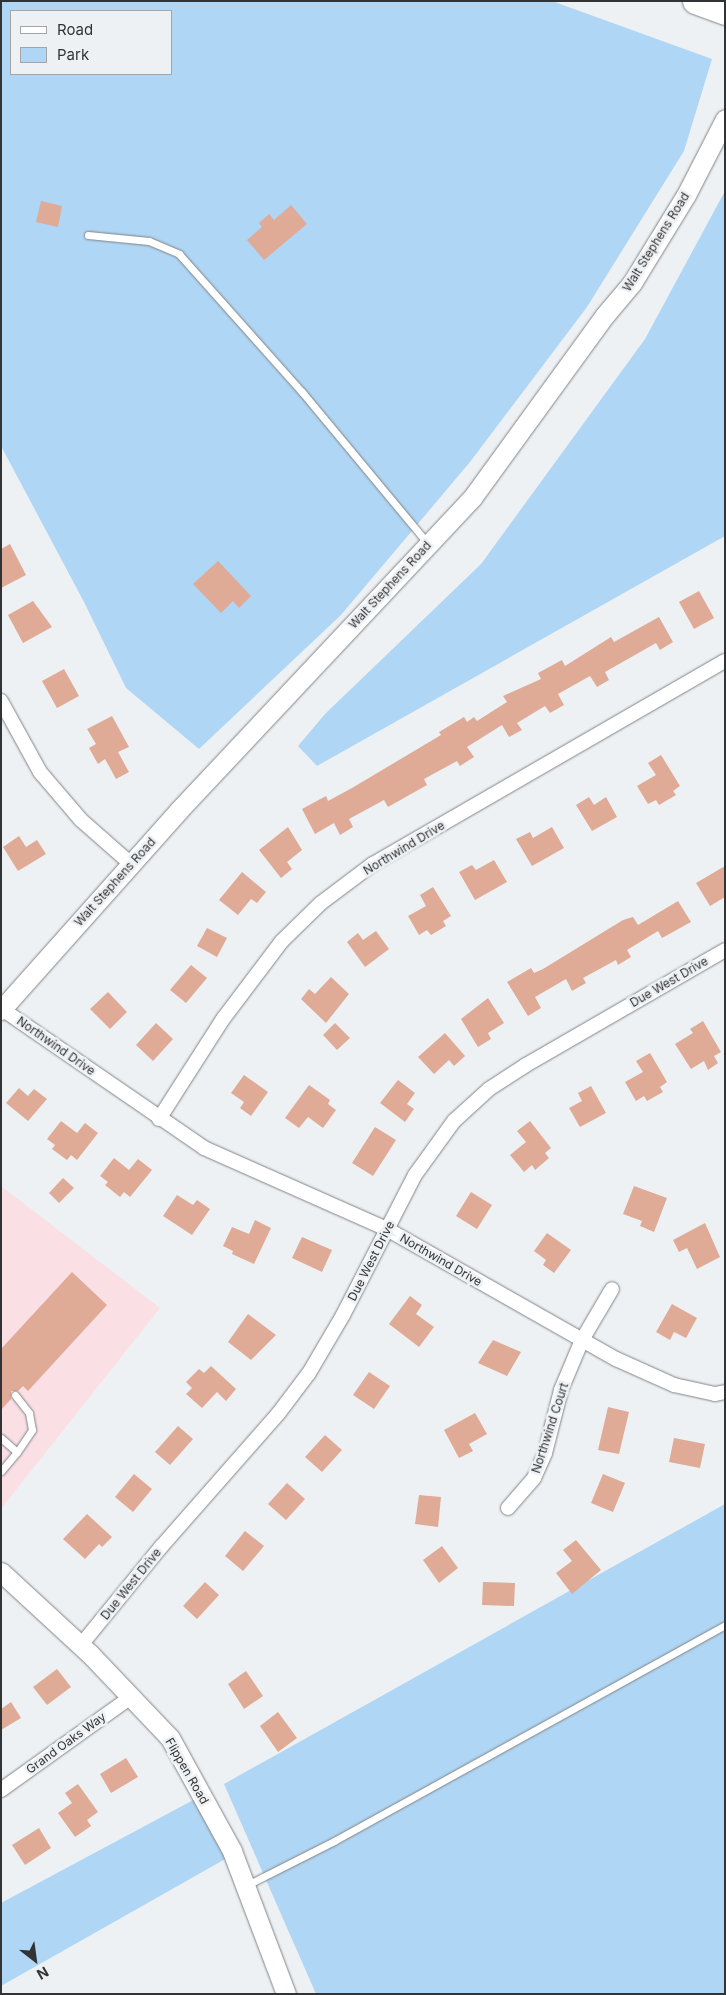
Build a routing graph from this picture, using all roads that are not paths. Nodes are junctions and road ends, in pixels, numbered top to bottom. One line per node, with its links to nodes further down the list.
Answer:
1 (695, 1): 2 (highway)
2 (725, 12)
3 (725, 119): 5 (street, Walt Stephens Road)
4 (88, 235): 5 (lane)
5 (429, 544): 8 (street, Walt Stephens Road)
6 (725, 661): 11 (street, Northwind Drive)
7 (1, 701): 8 (street)
8 (131, 864): 10 (street, Walt Stephens Road)
9 (725, 950): 12 (street, Due West Drive)
10 (2, 1010): 11 (street, Northwind Drive)
11 (159, 1119): 12 (street, Northwind Drive)
12 (387, 1228): 14 (street, Northwind Drive); 23 (street, Due West Drive)
13 (612, 1289): 14 (street, Northwind Court)
14 (582, 1340): 15 (street, Northwind Drive); 20 (street, Northwind Court)
15 (725, 1392)
16 (15, 1394): 18 (lane)
17 (1, 1438): 18 (lane)
18 (17, 1452): 19 (lane)
19 (1, 1471)
20 (508, 1508)
21 (1, 1572): 23 (street, Flippen Road)
22 (725, 1625): 26 (lane)
23 (81, 1645): 24 (street, Flippen Road)
24 (131, 1696): 25 (street, Grand Oaks Way); 26 (street, Flippen Road)
25 (1, 1790)
26 (245, 1886): 27 (street, Flippen Road)
27 (286, 1994)

